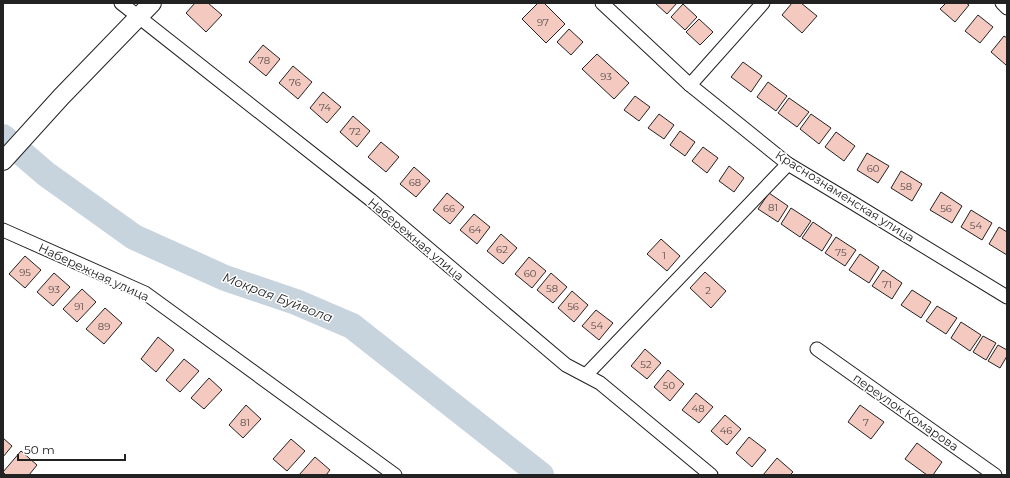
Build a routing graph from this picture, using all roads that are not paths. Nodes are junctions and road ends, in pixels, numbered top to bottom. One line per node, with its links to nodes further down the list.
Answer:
1 (121, 3): 7 (street, Набережная улица)
2 (152, 3): 7 (main road)
3 (602, 3): 8 (street, Краснознаменская улица)
4 (763, 3): 8 (street)
5 (1002, 3): 6 (street)
6 (1007, 8)
7 (138, 17): 9 (main road); 14 (street, Набережная улица)
8 (690, 85): 10 (street, Краснознаменская улица)
9 (3, 161)
10 (788, 164): 12 (street, Краснознаменская улица); 14 (street)
11 (3, 230): 15 (street, Набережная улица)
12 (1007, 298)
13 (817, 349): 17 (street, переулок Комарова)
14 (586, 375): 16 (street, Набережная улица)
15 (395, 475)
16 (711, 475)
17 (995, 475)

